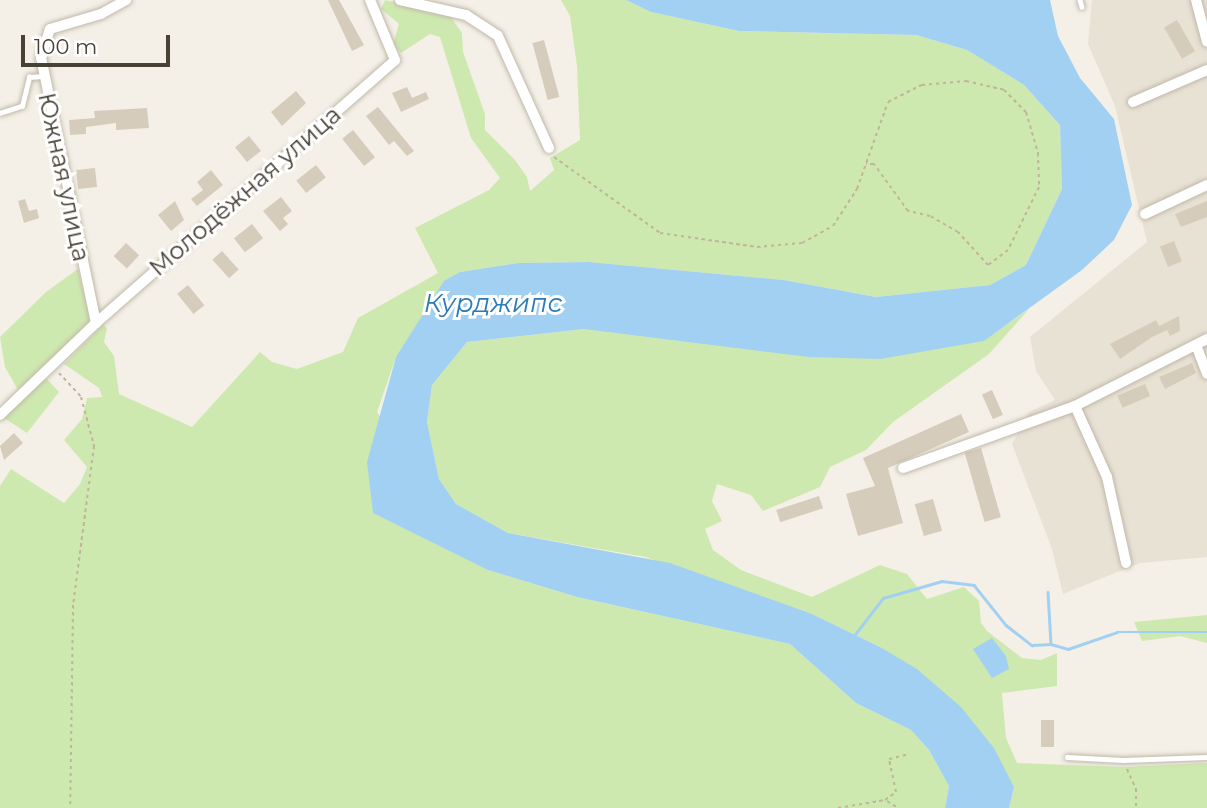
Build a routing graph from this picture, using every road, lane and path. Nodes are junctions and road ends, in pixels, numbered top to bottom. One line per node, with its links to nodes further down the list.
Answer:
1 (126, 0): 9 (street, Южная улица)
2 (370, 0): 16 (street, Молодёжная улица)
3 (400, 0): 12 (street)
4 (1080, 0): 6 (lane)
5 (1196, 0): 7 (street)
6 (1083, 7)
7 (1207, 42)
8 (1207, 70): 10 (street)
9 (42, 76): 11 (lane); 16 (street, Южная улица)
10 (1133, 102)
11 (0, 113)
12 (549, 148): 13 (path)
13 (866, 164): 13 (path)
14 (1207, 185): 15 (street)
15 (1145, 214)
16 (96, 323): 19 (street, Молодёжная улица)
17 (1207, 340): 18 (street)
18 (1196, 345): 20 (street); 21 (street)
19 (51, 365): 22 (street, Молодёжная улица); 30 (path)
20 (1207, 374)
21 (1074, 406): 23 (street); 24 (street)
22 (0, 415)
23 (903, 468)
24 (1126, 563)
25 (909, 754): 29 (path)
26 (1067, 757): 28 (lane)
27 (1207, 757): 28 (lane)
28 (1124, 760): 33 (path)
29 (885, 800): 31 (path); 32 (path)
30 (69, 808)
31 (838, 808)
32 (898, 808)
33 (1136, 808)

